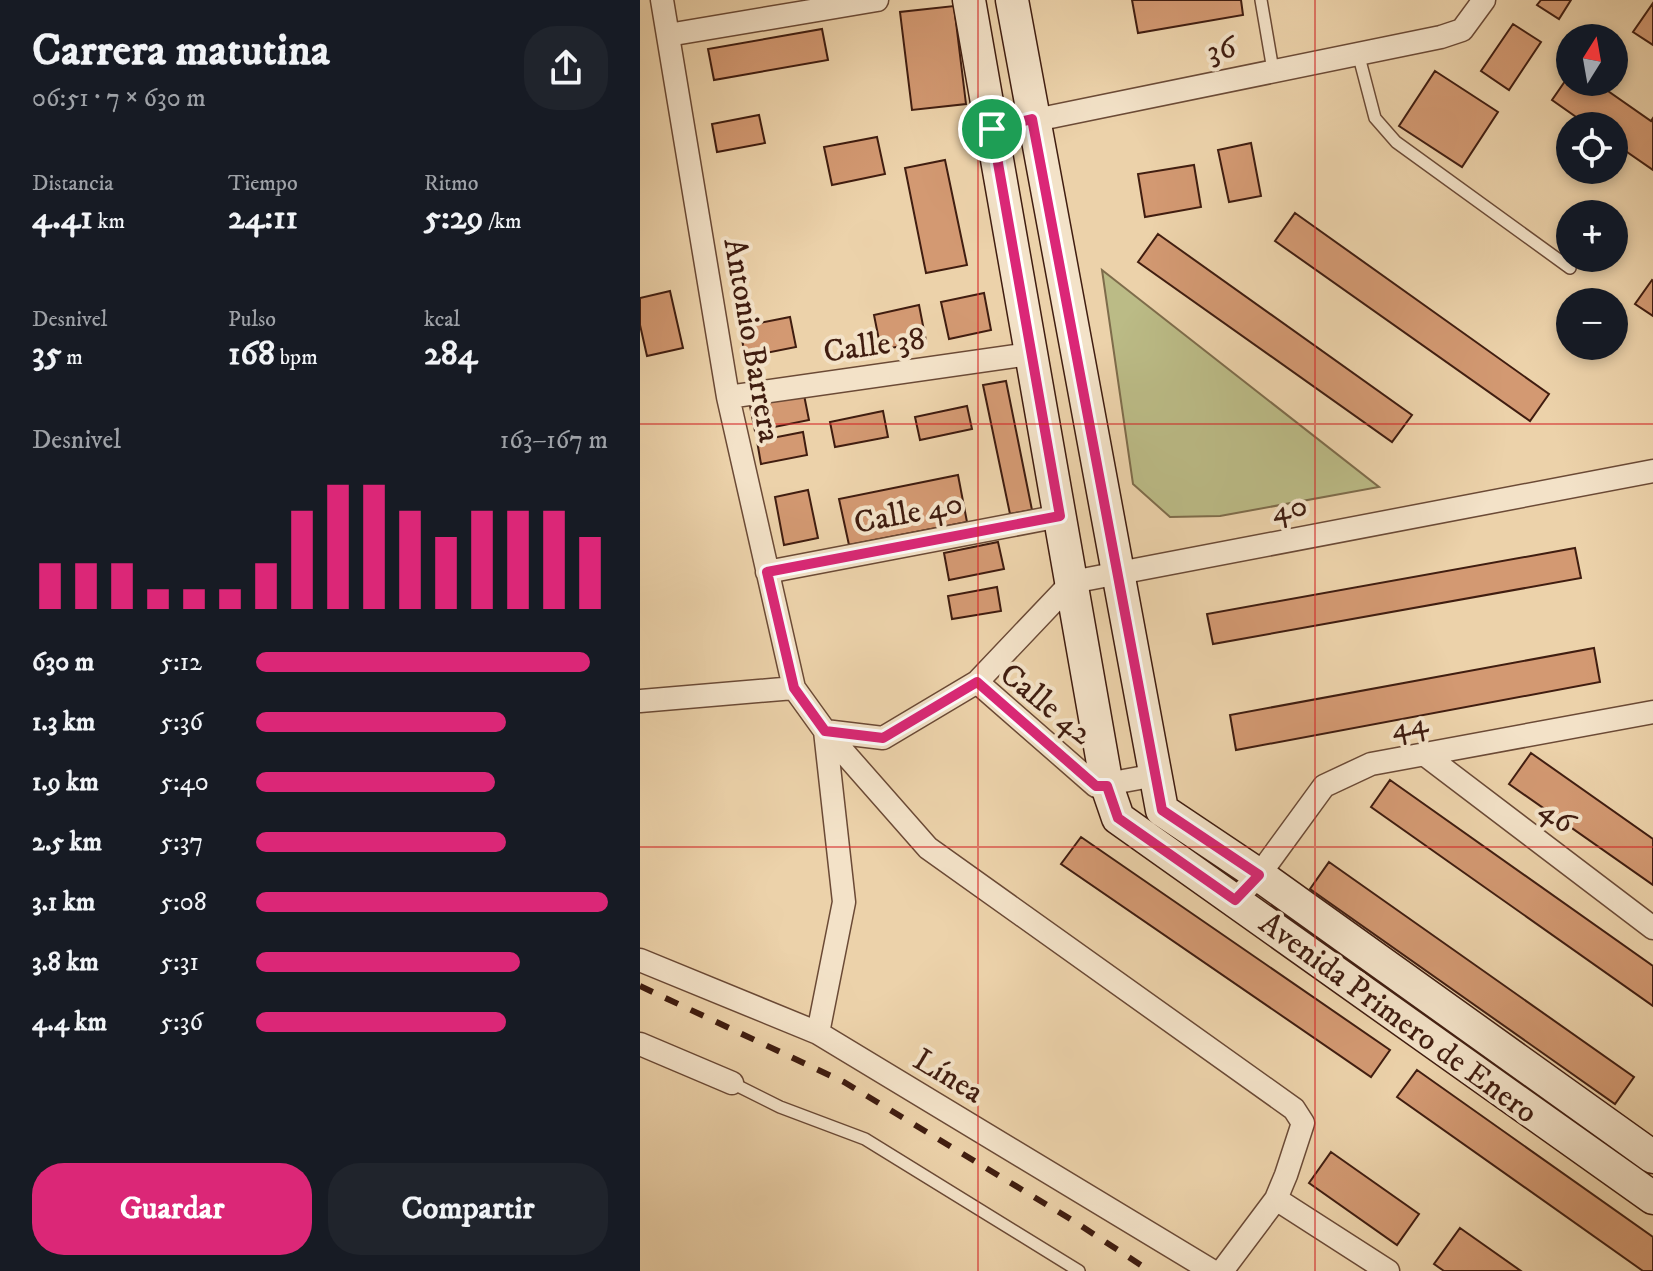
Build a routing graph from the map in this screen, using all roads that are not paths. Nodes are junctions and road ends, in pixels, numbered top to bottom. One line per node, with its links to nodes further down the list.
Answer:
1 (662, 0): 7 (street, Antonio Barrera)
2 (877, 0): 7 (street)
3 (969, 0): 11 (street, Avenida Primero de Enero)
4 (1012, 0): 10 (street, Avenida Primero de Enero)
5 (1261, 0): 9 (lane)
6 (1484, 0): 8 (street, 36)
7 (668, 35): 14 (street, Antonio Barrera)
8 (1358, 53): 9 (street, 36); 12 (lane)
9 (1273, 70): 10 (street, 36)
10 (1032, 119): 11 (street, 36); 18 (street, Avenida Primero de Enero)
11 (992, 129): 13 (street, Avenida Primero de Enero)
12 (1556, 258)
13 (1030, 354): 14 (street, Calle 38); 16 (street, Avenida Primero de Enero)
14 (728, 397): 17 (street, Antonio Barrera)
15 (1653, 471): 18 (street, 40)
16 (1060, 516): 17 (street, Calle 40); 19 (street, Avenida Primero de Enero)
17 (767, 572): 21 (street, Antonio Barrera)
18 (1118, 572): 19 (street, 40); 26 (street, Avenida Primero de Enero)
19 (1072, 582): 20 (street); 27 (street, Avenida Primero de Enero)
20 (977, 682): 24 (street, Calle 42); 27 (street, Calle 42)
21 (794, 688): 22 (street); 24 (street)
22 (640, 701)
23 (1653, 712): 25 (street, 44)
24 (825, 731): 32 (street); 38 (street)
25 (1424, 754): 28 (street, 44); 30 (street, 46)
26 (1156, 775): 27 (street, Calle 42); 28 (street, Avenida Primero de Enero)
27 (1107, 786): 29 (street, Avenida Primero de Enero)
28 (1259, 875): 29 (street, 44); 35 (street, Avenida Primero de Enero)
29 (1235, 900): 36 (street, Avenida Primero de Enero)
30 (1653, 928)
31 (640, 960): 32 (street, Línea)
32 (818, 1033): 40 (street, Línea)
33 (640, 1044): 34 (street)
34 (732, 1083): 39 (lane)
35 (1648, 1146): 36 (street)
36 (1621, 1175): 37 (street, Avenida Primero de Enero)
37 (1653, 1198)
38 (1276, 1199): 41 (street); 42 (street)
39 (1079, 1271)
40 (1212, 1271)
41 (1222, 1271)
42 (1388, 1271)

